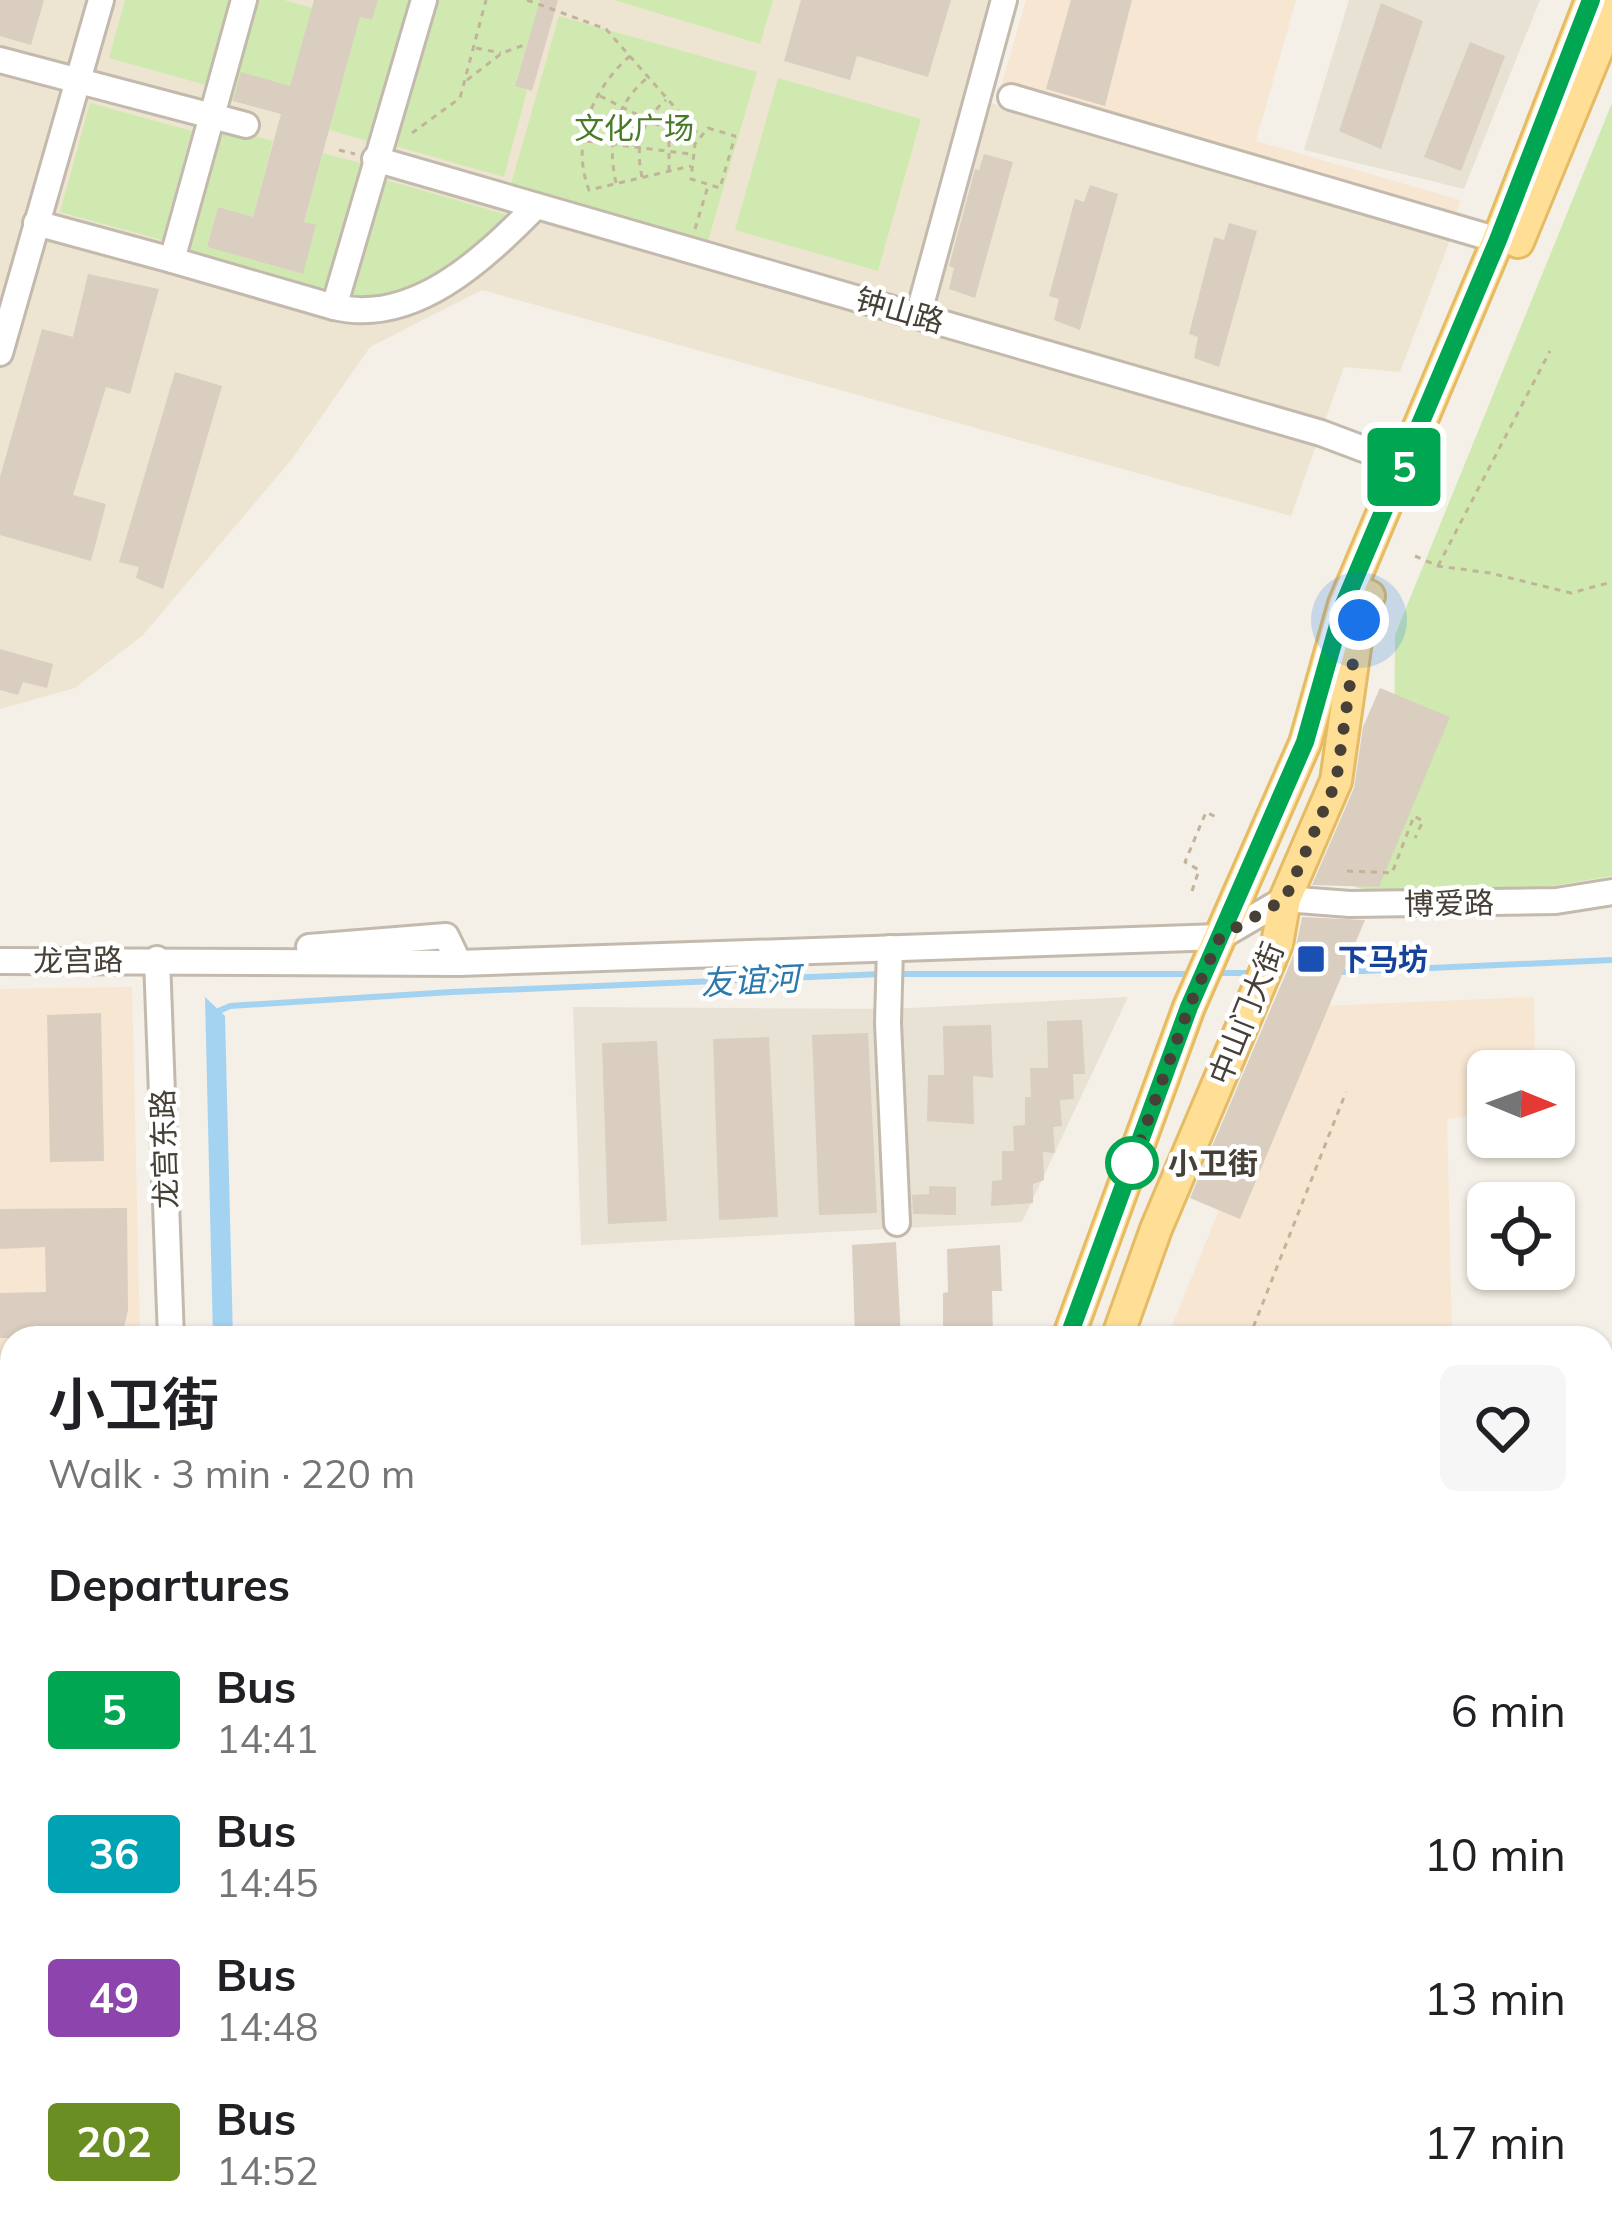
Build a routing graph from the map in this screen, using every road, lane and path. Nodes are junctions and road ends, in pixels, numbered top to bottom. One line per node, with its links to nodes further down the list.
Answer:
1 (101, 0): 15 (street)
2 (244, 0): 21 (street)
3 (424, 0): 34 (street)
4 (486, 0): 10 (path)
5 (527, 0): 12 (path)
6 (1004, 0): 46 (street)
7 (1591, 0): 42 (main road, 中山门大街)
8 (1612, 14): 49 (main road, 中山门大街)
9 (527, 44): 11 (path)
10 (474, 48): 11 (path); 16 (path)
11 (502, 53): 16 (path)
12 (630, 56): 14 (path); 17 (path)
13 (0, 60): 15 (street)
14 (648, 77): 19 (path); 20 (path)
15 (78, 80): 21 (street); 41 (street)
16 (465, 82): 25 (path)
17 (597, 94): 20 (path); 28 (path)
18 (1010, 97): 42 (street)
19 (668, 99): 22 (path); 23 (path)
20 (622, 108): 22 (path); 29 (path)
21 (211, 116): 24 (street); 44 (street)
22 (647, 120): 26 (path); 31 (path)
23 (686, 120): 26 (path); 27 (path)
24 (246, 125)
25 (412, 133)
26 (673, 133): 30 (path); 32 (path)
27 (700, 136): 30 (path); 39 (path)
28 (584, 140): 29 (path); 38 (path)
29 (611, 144): 31 (path); 38 (path)
30 (695, 144): 33 (path)
31 (639, 148): 32 (path); 37 (path)
32 (667, 151): 33 (path); 36 (path)
33 (692, 154): 35 (path)
34 (375, 159): 40 (street, 钟山路); 45 (street)
35 (691, 166): 36 (path); 39 (path)
36 (669, 171): 37 (path)
37 (642, 178): 38 (path)
38 (616, 184)
39 (708, 184): 43 (path)
40 (536, 206): 43 (street, 钟山路); 45 (street)
41 (36, 223): 44 (street); 48 (street)
42 (1498, 240): 49 (main road, 中山门大街)
43 (689, 249): 46 (street, 钟山路)
44 (172, 260): 45 (street)
45 (334, 307)
46 (918, 316): 49 (street, 钟山路)
47 (1550, 351): 51 (path)
48 (0, 353)
49 (1414, 467): 58 (main road, 中山门大街); 59 (main road, 中山门大街)
50 (1415, 556): 51 (path)
51 (1438, 566): 52 (path)
52 (1612, 582)
53 (1218, 818): 56 (path)
54 (1415, 838): 55 (path)
55 (1347, 871)
56 (1192, 891)
57 (1612, 892): 58 (street, 博爱路)
58 (1285, 899): 59 (street); 67 (main road, 中山门大街)
59 (1220, 937): 60 (street, 龙宫路); 66 (main road, 中山门大街)
60 (890, 955): 61 (street, 龙宫路); 64 (street)
61 (157, 959): 62 (street, 龙宫路); 65 (street, 龙宫东路)
62 (0, 961)
63 (1346, 1092): 68 (path)
64 (897, 1223)
65 (171, 1326)
66 (1072, 1326)
67 (1121, 1326)
68 (1254, 1326)

